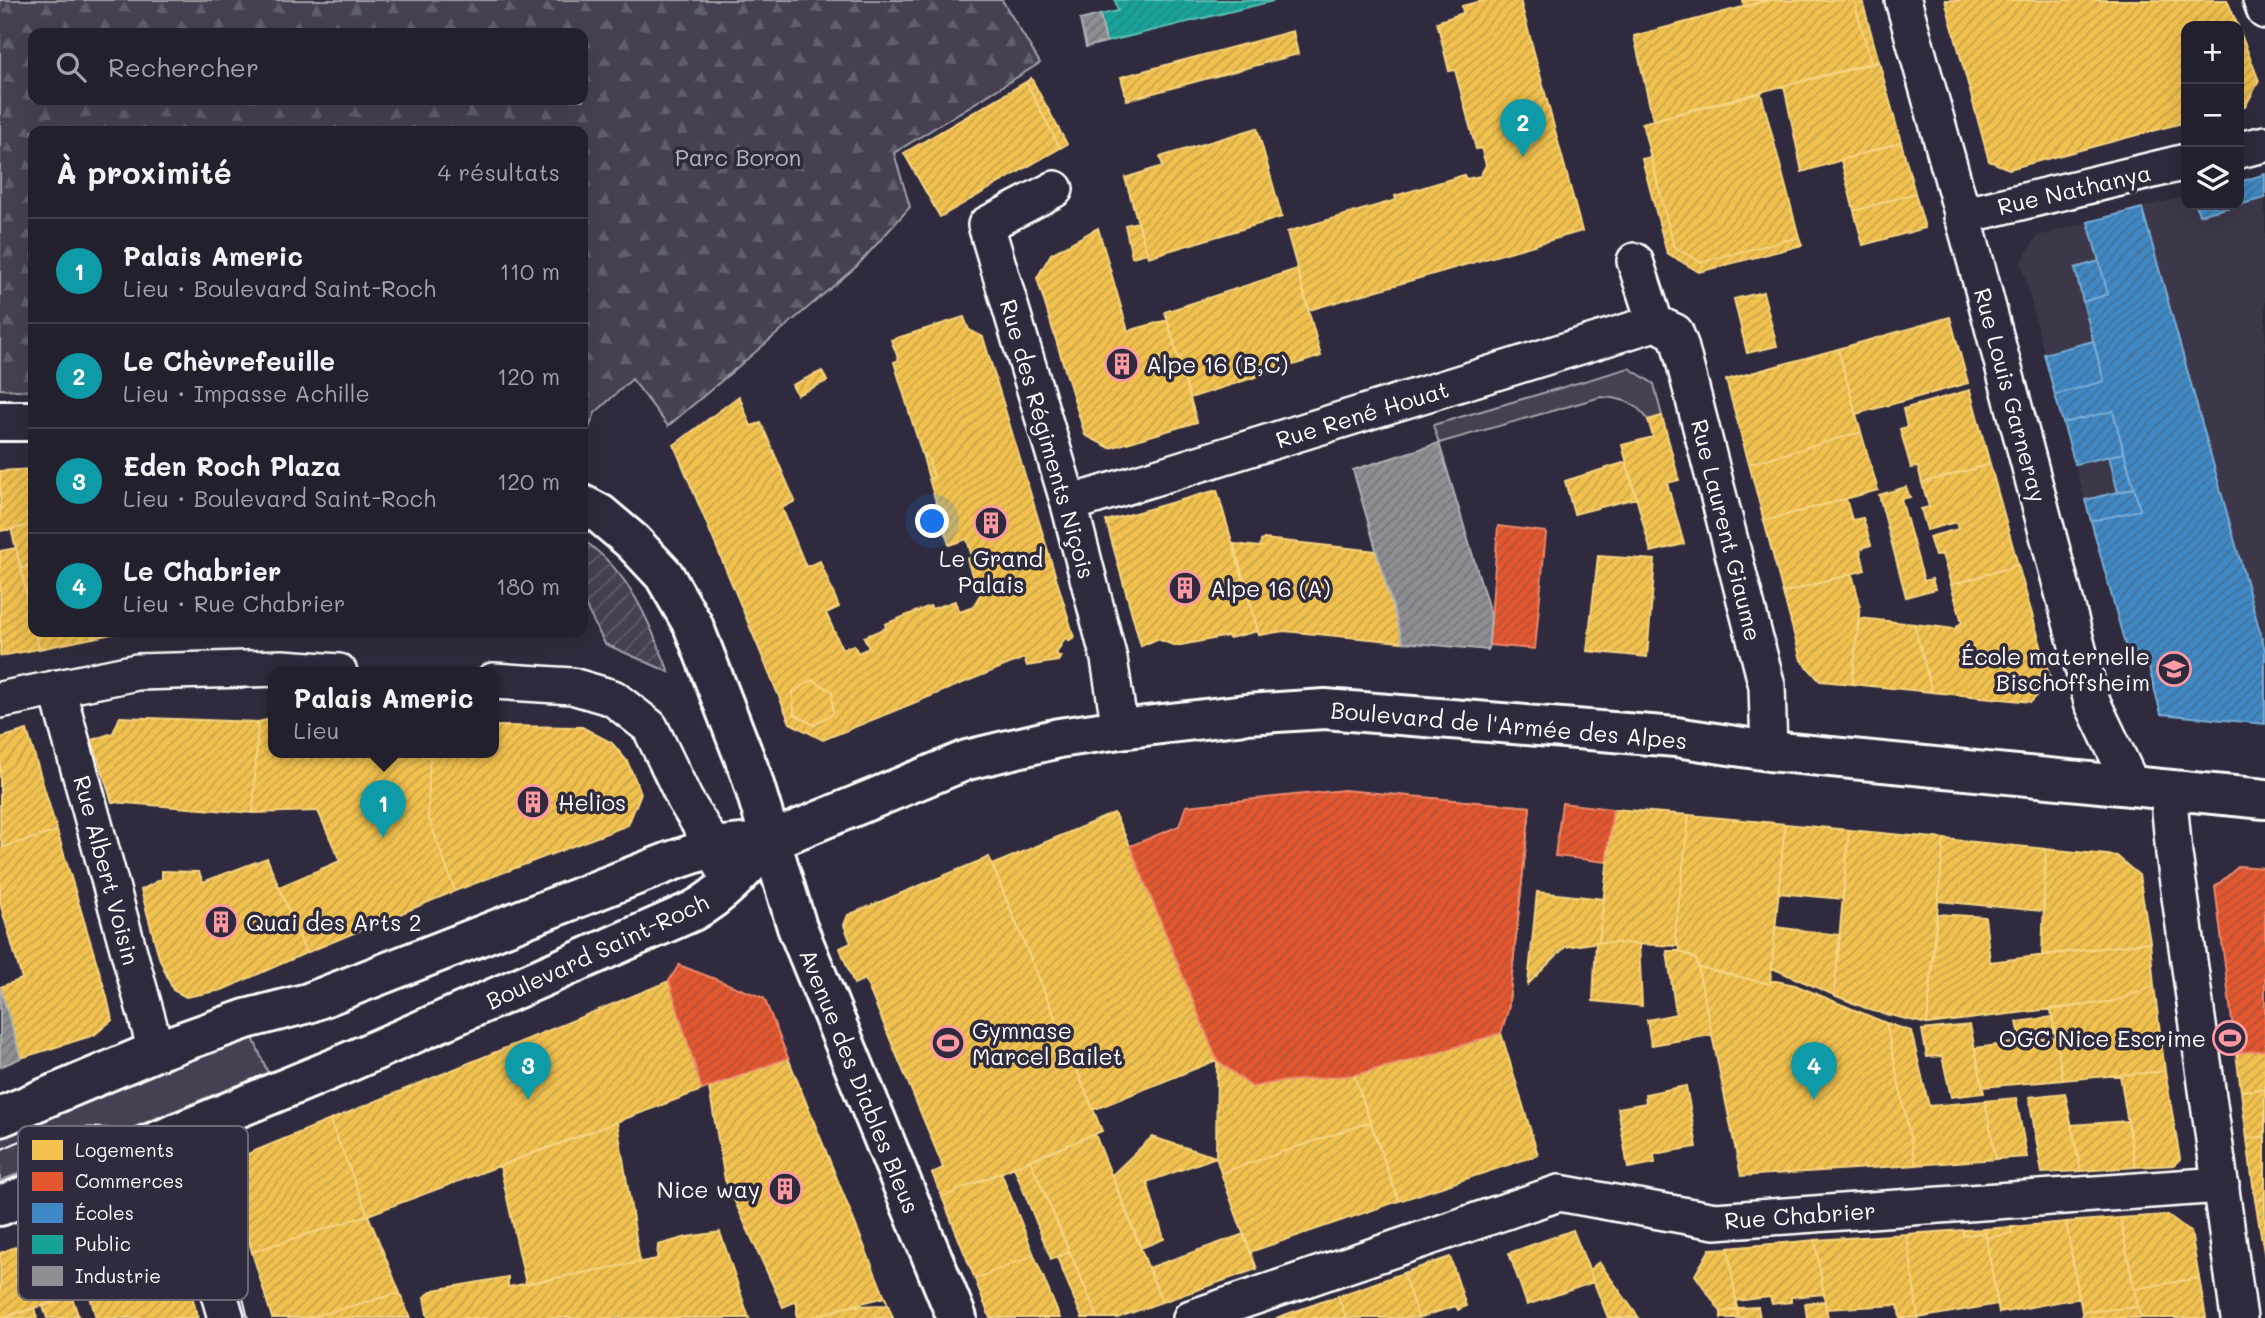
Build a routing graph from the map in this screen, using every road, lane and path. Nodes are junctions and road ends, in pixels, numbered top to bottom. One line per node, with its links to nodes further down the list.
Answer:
1 (1903, 0): 8 (street, Rue Louis Garneray)
2 (2261, 0): 3 (street)
3 (2265, 11)
4 (2265, 144): 5 (street)
5 (2244, 149)
6 (2181, 163): 8 (street, Rue Nathanya)
7 (1055, 189): 13 (street, Rue des Régiments Niçois)
8 (1962, 216): 21 (street, Rue Louis Garneray)
9 (1635, 261): 10 (street)
10 (1656, 323): 13 (street, Rue René Houat); 20 (street, Rue Laurent Giaume)
11 (0, 421): 12 (main road)
12 (28, 421)
13 (1069, 504): 19 (street, Rue des Régiments Niçois)
14 (588, 508): 23 (main road, Avenue des Diables Bleus)
15 (268, 668): 17 (street)
16 (499, 681): 24 (street)
17 (57, 688): 18 (street); 26 (street, Rue Albert Voisin)
18 (0, 700)
19 (1120, 729): 20 (main road, Boulevard de l'Armée des Alpes); 23 (main road, Boulevard de l'Armée des Alpes)
20 (1769, 751): 21 (main road, Boulevard de l'Armée des Alpes)
21 (2150, 788): 22 (main road, Boulevard de l'Armée des Alpes); 29 (street)
22 (2265, 799)
23 (770, 842): 24 (main road); 25 (main road, Boulevard Saint-Roch); 34 (main road, Avenue des Diables Bleus)
24 (714, 847): 25 (street); 26 (main road)
25 (730, 885): 28 (main road, Boulevard Saint-Roch)
26 (156, 1051): 27 (main road)
27 (0, 1117)
28 (196, 1126)
29 (2221, 1185): 35 (street, Rue Chabrier); 36 (street)
30 (18, 1199): 31 (main road, Boulevard Saint-Roch)
31 (0, 1206)
32 (221, 1300): 33 (street)
33 (226, 1318)
34 (957, 1318)
35 (1191, 1318)
36 (2239, 1318)

